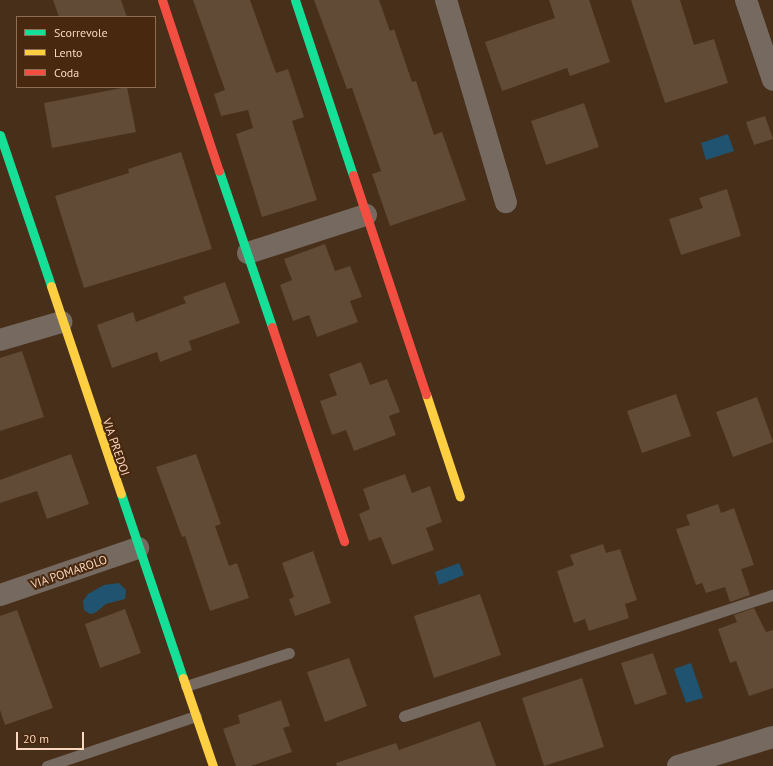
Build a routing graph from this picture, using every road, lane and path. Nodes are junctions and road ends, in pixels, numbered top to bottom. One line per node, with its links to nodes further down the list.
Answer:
1 (162, 0): 9 (street)
2 (295, 0): 8 (street)
3 (446, 0): 7 (street)
4 (746, 0): 5 (street)
5 (773, 80)
6 (0, 135): 10 (street, VIA PREDOI)
7 (506, 202)
8 (366, 215): 9 (street); 12 (street)
9 (248, 253): 13 (street)
10 (61, 322): 11 (street); 14 (street, VIA PREDOI)
11 (0, 340)
12 (460, 497)
13 (344, 541)
14 (138, 548): 15 (street, VIA POMAROLO); 18 (street, VIA PREDOI)
15 (0, 595)
16 (773, 596): 20 (lane)
17 (289, 653): 18 (lane)
18 (186, 686): 19 (street, VIA PREDOI)
19 (196, 716): 22 (lane); 23 (street, VIA PREDOI)
20 (404, 716)
21 (773, 736): 24 (street)
22 (47, 766)
23 (213, 766)
24 (678, 766)

